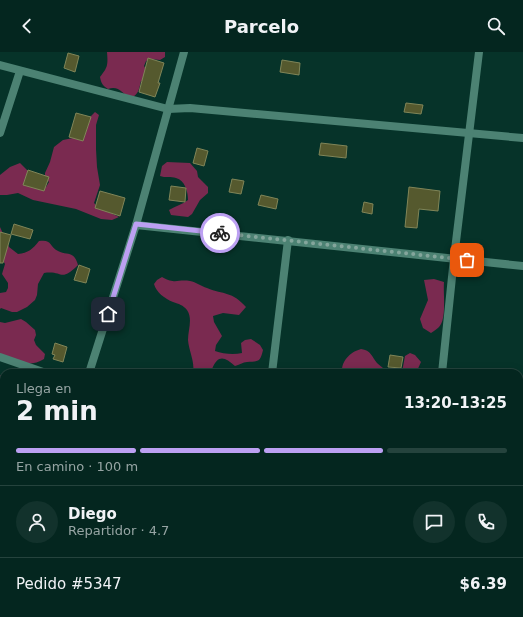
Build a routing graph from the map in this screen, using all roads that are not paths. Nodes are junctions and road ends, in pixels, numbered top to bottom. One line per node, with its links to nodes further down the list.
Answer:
1 (184, 52): 5 (street)
2 (479, 52): 7 (street)
3 (0, 65): 4 (street)
4 (20, 71): 5 (street); 6 (street)
5 (168, 109): 7 (street); 9 (street)
6 (0, 133)
7 (468, 133): 8 (street); 11 (street)
8 (523, 138)
9 (136, 224): 10 (street); 15 (street)
10 (288, 240): 11 (street); 16 (street)
11 (454, 258): 12 (street); 17 (street)
12 (523, 266)
13 (0, 357): 14 (street)
14 (34, 369)
15 (90, 369)
16 (272, 369)
17 (442, 369)

